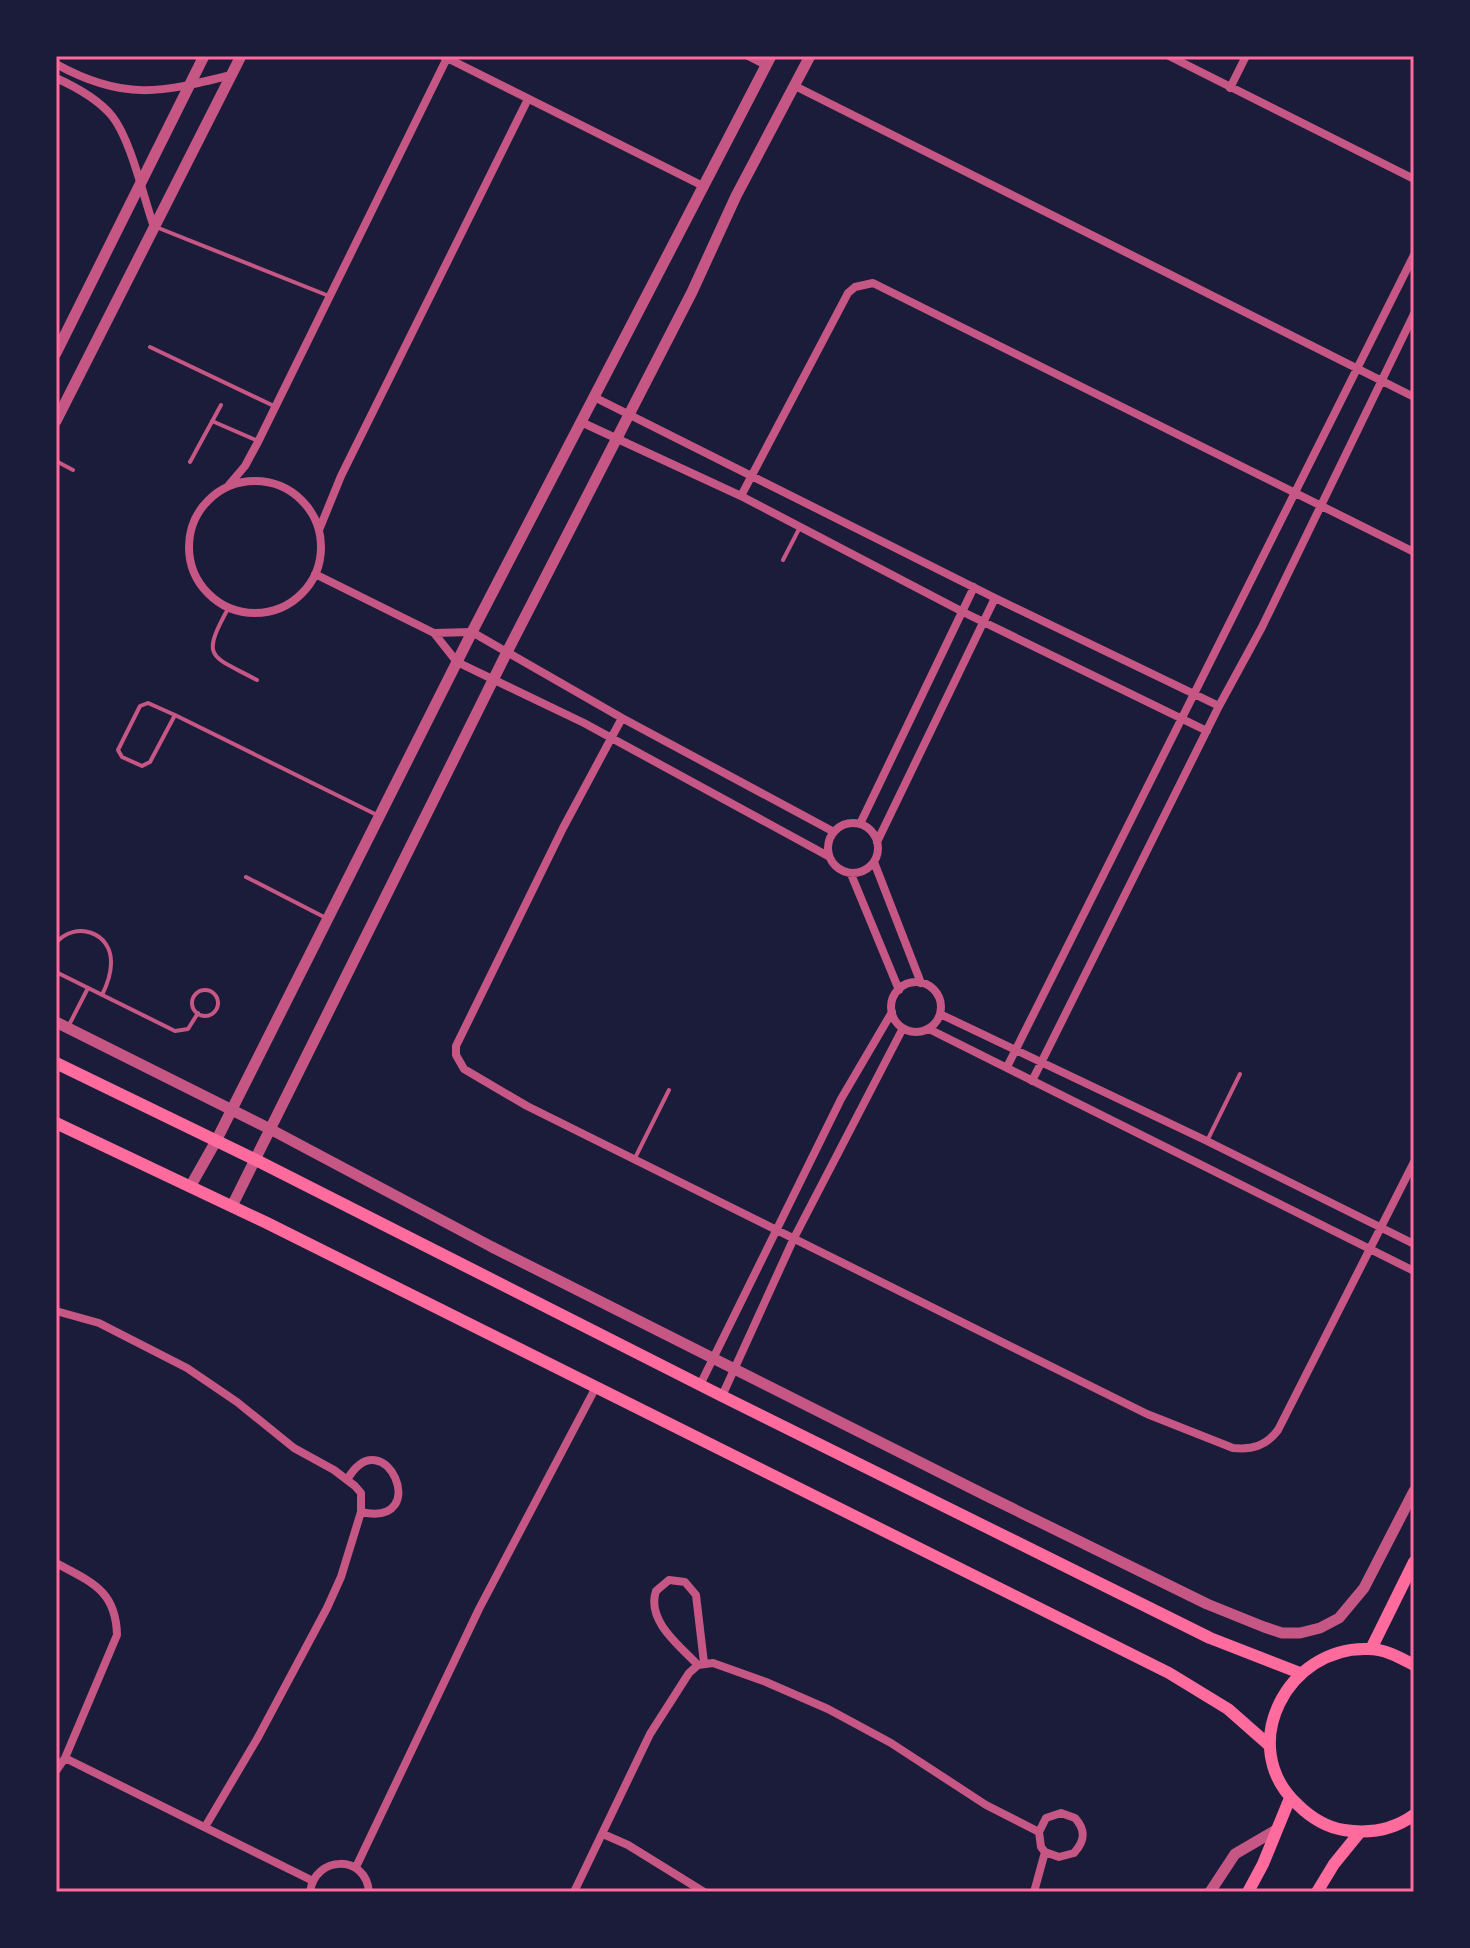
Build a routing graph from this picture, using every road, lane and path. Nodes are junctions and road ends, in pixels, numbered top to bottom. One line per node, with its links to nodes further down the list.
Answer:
1 (204, 56): 12 (street)
2 (241, 56): 10 (street)
3 (748, 56): 8 (street)
4 (810, 56): 13 (street)
5 (1169, 56): 14 (street)
6 (1246, 56): 14 (street)
7 (445, 57): 15 (street); 21 (street)
8 (768, 60): 17 (street)
9 (56, 64): 12 (street)
10 (231, 75): 12 (street); 19 (street)
11 (56, 78): 18 (street)
12 (189, 85): 18 (street)
13 (795, 86): 25 (street); 31 (street)
14 (1230, 88): 16 (street)
15 (528, 99): 17 (street); 46 (street)
16 (1414, 179)
17 (703, 186): 27 (street)
18 (140, 187): 19 (street); 24 (street)
19 (154, 227): 21 (lane); 32 (street)
20 (1414, 255): 25 (street)
21 (329, 296): 30 (street)
22 (1414, 314): 26 (street)
23 (150, 347): 30 (lane)
24 (56, 353)
25 (1357, 368): 26 (street); 42 (street)
26 (1381, 380): 28 (street); 44 (street)
27 (594, 397): 31 (street); 34 (street)
28 (1414, 397)
29 (221, 405): 33 (lane)
30 (276, 407): 36 (street)
31 (629, 415): 35 (street); 40 (street)
32 (56, 421)
33 (212, 421): 36 (lane); 38 (lane)
34 (581, 422): 35 (street); 55 (street)
35 (616, 439): 43 (street); 57 (street)
36 (258, 442): 41 (street)
37 (56, 461): 39 (lane)
38 (190, 462)
39 (73, 470)
40 (752, 475): 42 (street); 43 (street); 50 (street)
41 (228, 486): 46 (street); 52 (street)
42 (1294, 492): 44 (street); 61 (street)
43 (741, 496): 45 (street)
44 (1322, 506): 47 (street); 62 (street)
45 (799, 529): 48 (lane); 53 (street)
46 (319, 530): 49 (street)
47 (1414, 552)
48 (783, 560)
49 (315, 574): 52 (street); 56 (street)
50 (974, 587): 51 (street); 53 (street)
51 (995, 598): 54 (street); 61 (street)
52 (229, 607): 59 (lane)
53 (963, 612): 54 (street); 69 (street)
54 (984, 622): 64 (street); 71 (street)
55 (472, 632): 56 (street); 57 (street); 58 (street)
56 (434, 633): 58 (street)
57 (507, 652): 60 (street); 65 (street)
58 (457, 662): 60 (street); 68 (street)
59 (257, 680)
60 (493, 680): 67 (street); 98 (street)
61 (1192, 695): 62 (street); 64 (street)
62 (1219, 706): 66 (street)
63 (175, 715): 63 (lane); 68 (lane)
64 (1181, 717): 66 (street); 89 (street)
65 (622, 718): 67 (street); 70 (street)
66 (1207, 731): 91 (street)
67 (611, 737): 72 (street); 102 (street)
68 (380, 817): 76 (street)
69 (860, 824): 70 (street); 71 (street)
70 (834, 832): 72 (street)
71 (877, 842): 73 (street)
72 (828, 856): 74 (street)
73 (874, 862): 74 (street); 79 (street)
74 (851, 874): 81 (street)
75 (246, 877): 76 (lane)
76 (327, 919): 96 (street)
77 (56, 943): 82 (lane)
78 (56, 972): 80 (lane)
79 (921, 983): 81 (street); 85 (street)
80 (88, 988): 82 (lane); 86 (lane)
81 (899, 990): 83 (street)
82 (102, 995): 84 (lane)
83 (892, 1012): 87 (street); 107 (street)
84 (198, 1013): 84 (lane)
85 (940, 1014): 88 (street); 89 (street)
86 (62, 1025): 96 (street)
87 (903, 1028): 88 (street); 108 (street)
88 (929, 1029): 92 (street)
89 (1015, 1051): 91 (street); 92 (street)
90 (56, 1063): 99 (main road)
91 (1041, 1063): 94 (street); 100 (street)
92 (1007, 1067): 94 (street)
93 (1240, 1074): 100 (lane)
94 (1032, 1081): 110 (street)
95 (669, 1090): 102 (lane)
96 (231, 1110): 98 (street); 99 (street)
97 (56, 1123): 104 (main road)
98 (270, 1129): 101 (street); 113 (street)
99 (216, 1141): 101 (main road); 104 (street)
100 (1207, 1141): 106 (street)
101 (256, 1160): 105 (street); 115 (main road)
102 (634, 1160): 107 (street)
103 (1414, 1162): 106 (street)
104 (190, 1187): 105 (main road)
105 (232, 1206): 116 (main road)
106 (1381, 1228): 109 (street); 110 (street)
107 (776, 1230): 108 (street); 113 (street)
108 (794, 1238): 110 (street); 114 (street)
109 (1414, 1244)
110 (1369, 1249): 111 (street)
111 (1414, 1271)
112 (56, 1311): 118 (street)
113 (714, 1358): 114 (street); 115 (street)
114 (734, 1367): 117 (street); 119 (street)
115 (700, 1385): 117 (main road)
116 (596, 1387): 127 (main road); 138 (street)
117 (722, 1396): 126 (main road)
118 (347, 1480): 120 (street); 120 (street)
119 (1414, 1491)
120 (361, 1512): 132 (street)
121 (1414, 1562): 123 (main road)
122 (56, 1563): 128 (street)
123 (1371, 1649): 125 (main road); 126 (main road)
124 (701, 1664): 124 (street); 134 (street); 136 (street)
125 (1414, 1665)
126 (1300, 1673): 127 (main road)
127 (1270, 1746): 130 (main road)
128 (65, 1758): 129 (street); 132 (street)
129 (56, 1771)
130 (1290, 1798): 133 (main road); 135 (main road)
131 (1411, 1820): 135 (main road)
132 (205, 1827): 139 (street)
133 (1276, 1830): 145 (street); 146 (main road)
134 (1039, 1832): 137 (street); 137 (street)
135 (1360, 1832): 147 (main road)
136 (603, 1834): 142 (street); 143 (street)
137 (1045, 1852): 144 (street)
138 (356, 1867): 139 (street); 141 (street)
139 (313, 1881): 140 (street)
140 (310, 1892)
141 (369, 1892)
142 (574, 1892)
143 (704, 1892)
144 (1034, 1892)
145 (1210, 1892)
146 (1248, 1892)
147 (1317, 1892)

